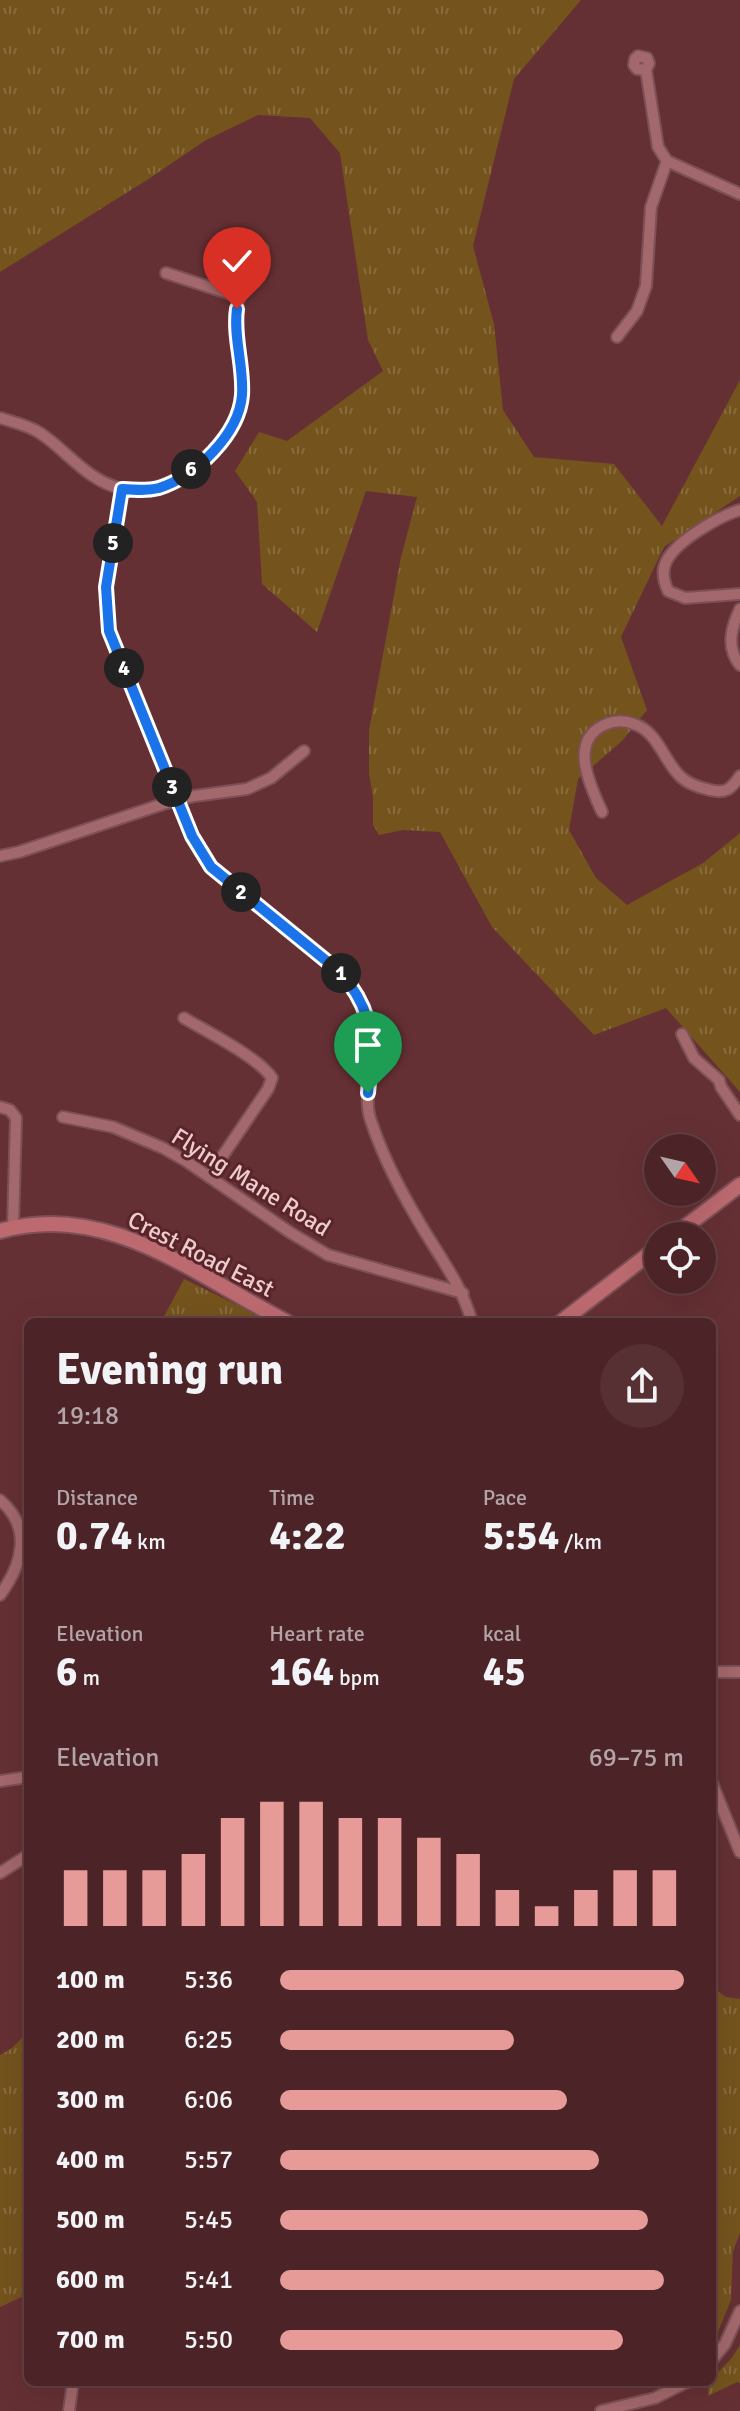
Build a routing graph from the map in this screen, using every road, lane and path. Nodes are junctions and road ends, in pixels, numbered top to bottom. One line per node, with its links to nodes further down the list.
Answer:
1 (646, 70): 2 (street)
2 (667, 161): 3 (street); 7 (street)
3 (740, 194)
4 (263, 249): 6 (street)
5 (166, 273): 6 (street)
6 (240, 297): 9 (street)
7 (617, 337)
8 (0, 418): 9 (street)
9 (122, 489): 16 (street)
10 (740, 510): 11 (street)
11 (740, 594)
12 (740, 609): 13 (street)
13 (740, 665)
14 (304, 751): 16 (street)
15 (740, 776): 17 (street)
16 (177, 800): 18 (street); 29 (street)
17 (602, 812)
18 (0, 856)
19 (184, 1018): 24 (street)
20 (682, 1034): 22 (street)
21 (0, 1107): 27 (street)
22 (740, 1115)
23 (63, 1117): 24 (street, Flying Mane Road)
24 (209, 1176): 29 (street, Flying Mane Road)
25 (740, 1185): 26 (street)
26 (691, 1222)
27 (6, 1229): 30 (street, Crest Road East)
28 (644, 1258): 32 (street)
29 (463, 1293): 31 (street)
30 (280, 1318)
31 (471, 1318)
32 (566, 1318)
33 (0, 1500): 34 (street)
34 (0, 1595)
35 (716, 1672): 36 (street)
36 (740, 1672)
37 (24, 1778): 38 (street)
38 (0, 1781)
39 (716, 1793): 40 (street)
40 (740, 1852)
41 (24, 1858): 42 (street)
42 (0, 1873)
43 (740, 2311): 44 (street)
44 (716, 2355)
45 (72, 2386): 47 (street)
46 (679, 2386): 48 (street)
47 (69, 2411)
48 (601, 2411)

